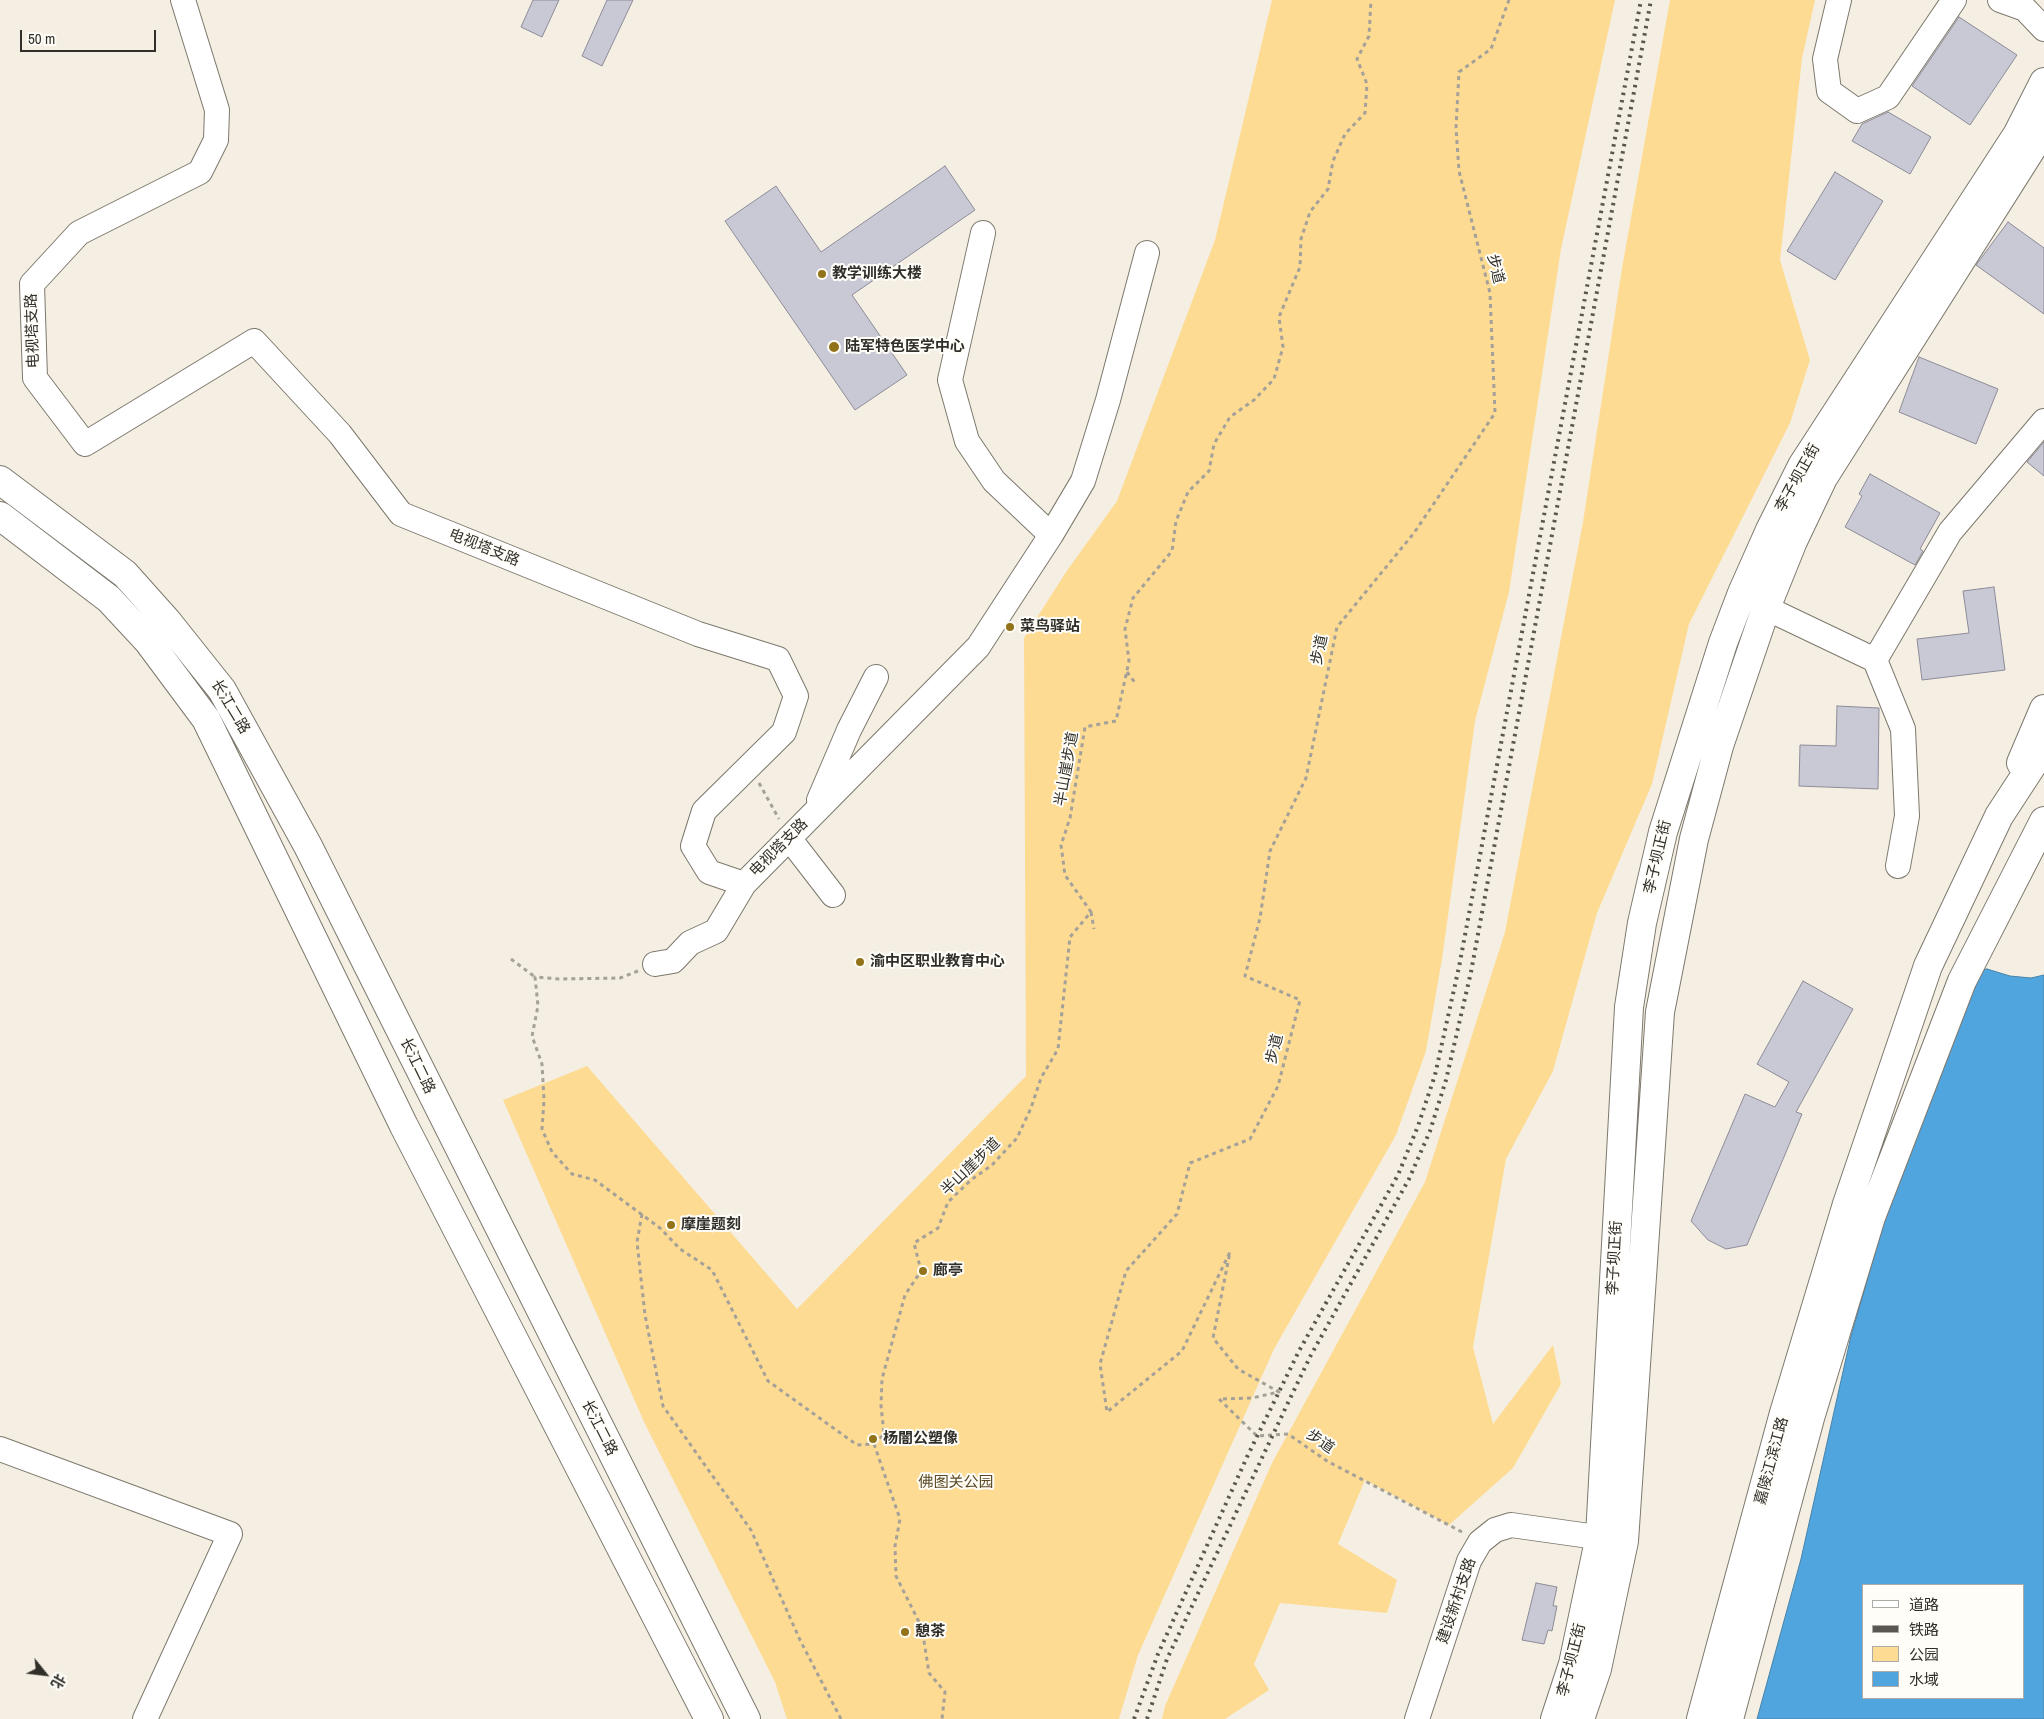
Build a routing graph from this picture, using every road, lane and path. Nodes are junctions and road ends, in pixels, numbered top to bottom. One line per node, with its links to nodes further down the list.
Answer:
1 (183, 0): 23 (street, 电视塔支路)
2 (1371, 0): 18 (path, 半山崖步道)
3 (1509, 0): 40 (path, 步道)
4 (1839, 0): 5 (street)
5 (1954, 0)
6 (2000, 0): 7 (street)
7 (2044, 29)
8 (2044, 82): 39 (main road, 李子坝正街)
9 (2041, 137): 16 (main road, 李子坝正街)
10 (983, 233): 15 (street)
11 (1147, 253): 15 (street, 电视塔支路)
12 (2044, 421): 17 (street)
13 (0, 480): 44 (main road, 长江二路)
14 (0, 516): 43 (main road, 长江二路)
15 (1051, 535): 24 (street, 电视塔支路)
16 (1766, 608): 17 (street); 39 (main road, 李子坝正街)
17 (1875, 660): 28 (street)
18 (1127, 672): 20 (path); 31 (path, 半山崖步道)
19 (876, 677): 24 (street)
20 (1136, 684)
21 (2044, 709): 25 (main road)
22 (2044, 747): 25 (main road)
23 (750, 767): 27 (path); 29 (street, 电视塔支路)
24 (814, 813): 27 (street, 电视塔支路)
25 (1999, 816): 50 (main road, 嘉陵江滨江路)
26 (2044, 821): 51 (main road, 嘉陵江滨江路)
27 (789, 838): 29 (street, 电视塔支路); 30 (street)
28 (1898, 866)
29 (744, 884): 34 (street)
30 (833, 895)
31 (1090, 912): 32 (path); 37 (path, 半山崖步道)
32 (1094, 929)
33 (511, 958): 35 (path)
34 (656, 964): 35 (path)
35 (535, 977): 36 (path)
36 (642, 1214): 37 (path); 45 (path)
37 (874, 1444): 46 (path)
38 (0, 1449): 42 (street)
39 (1612, 1539): 40 (street, 建设新村支路); 41 (main road, 李子坝正街)
40 (1480, 1542): 47 (street, 建设新村支路)
41 (1585, 1666): 48 (main road, 李子坝正街); 49 (main road, 李子坝正街)
42 (145, 1719)
43 (709, 1719)
44 (746, 1719)
45 (841, 1719)
46 (942, 1719)
47 (1417, 1719)
48 (1556, 1719)
49 (1580, 1719)
50 (1701, 1719)
51 (1729, 1719)

